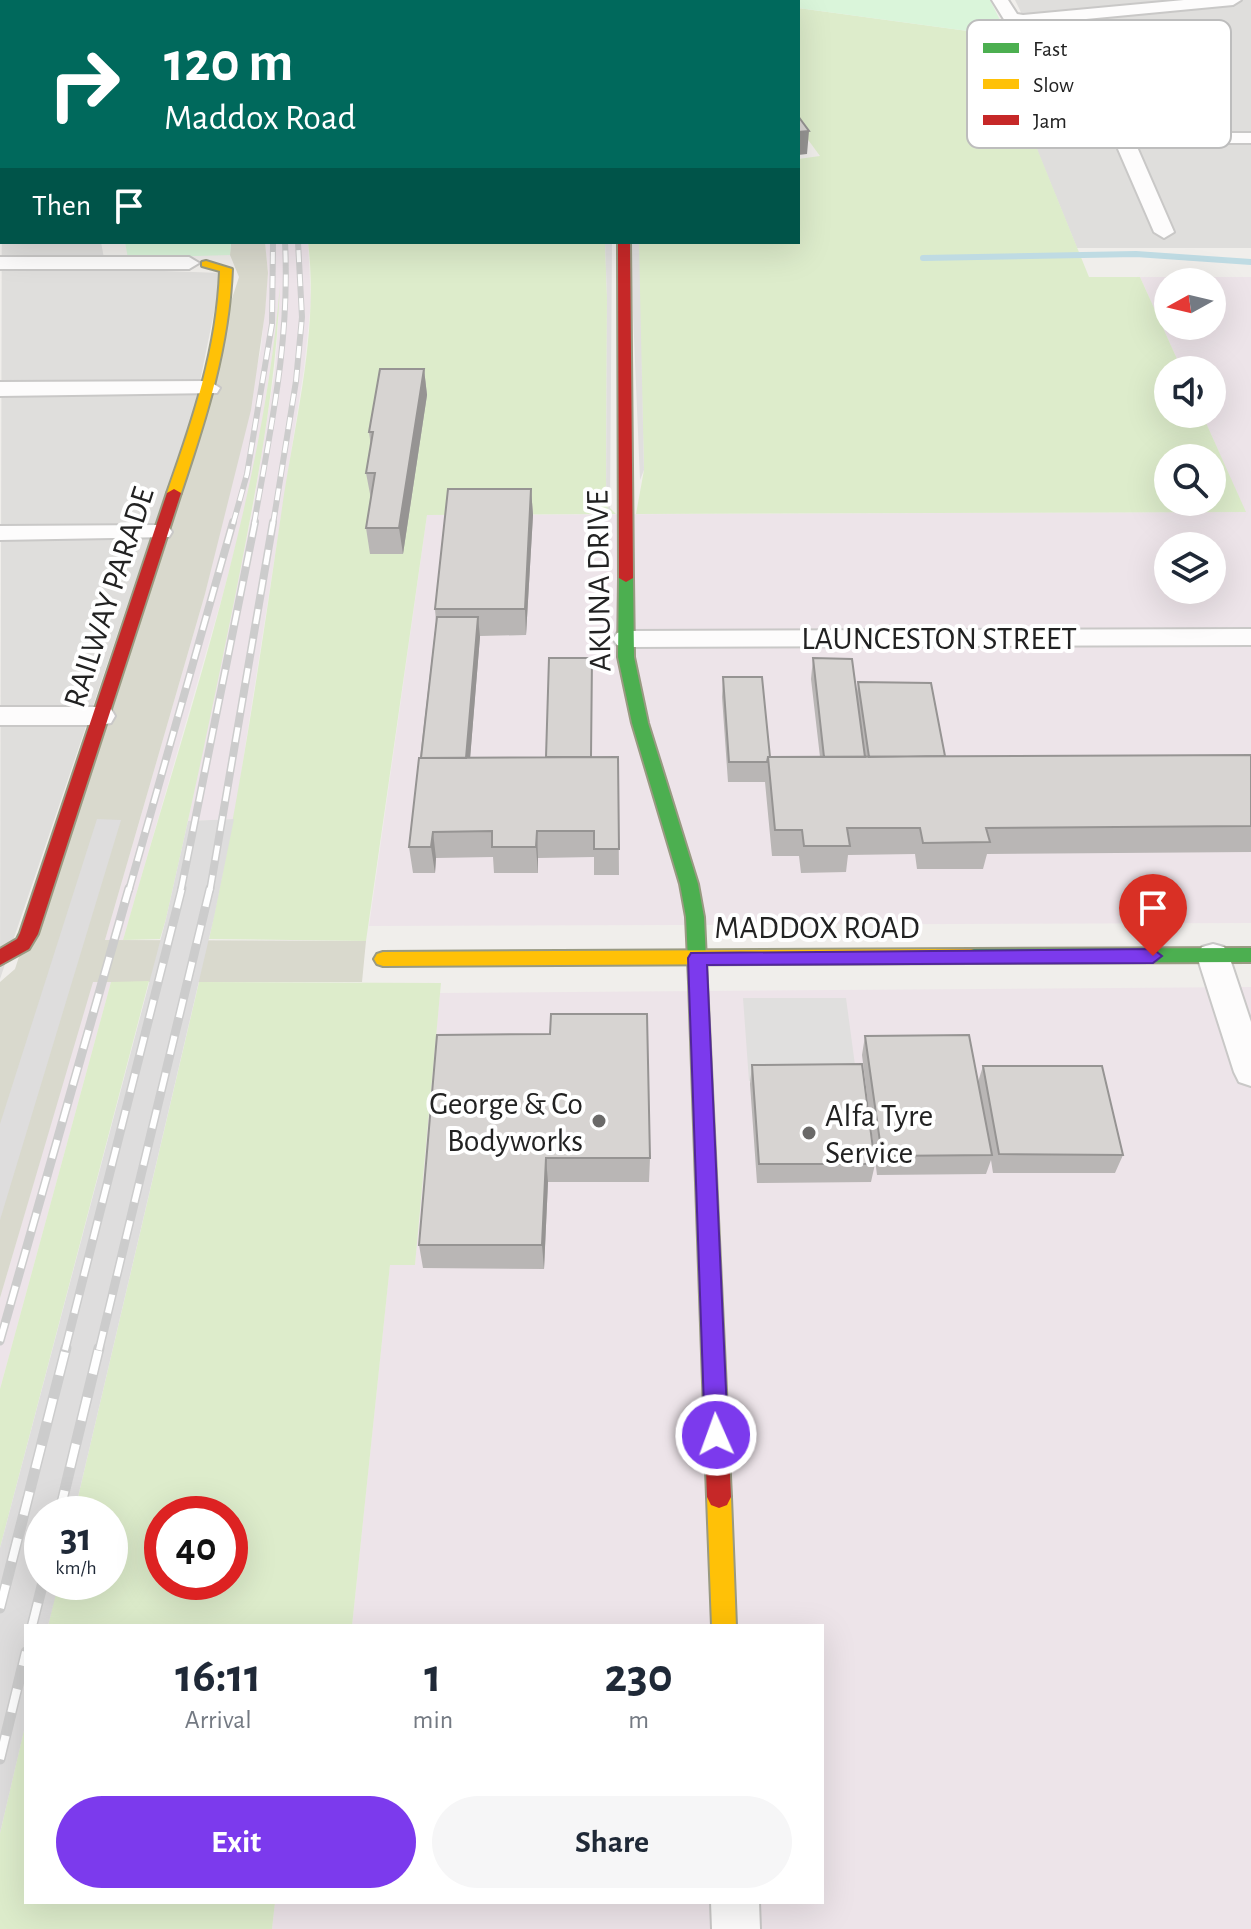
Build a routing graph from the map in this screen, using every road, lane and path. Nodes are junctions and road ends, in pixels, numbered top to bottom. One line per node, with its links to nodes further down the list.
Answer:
1 (1000, 0): 2 (street)
2 (1233, 0)
3 (1129, 148): 4 (street)
4 (1153, 208): 5 (street); 6 (street)
5 (1173, 208)
6 (1164, 232)
7 (115, 244): 10 (street)
8 (624, 244): 17 (street, AKUNA DRIVE)
9 (0, 263): 10 (street)
10 (119, 263): 11 (street)
11 (198, 264): 12 (street, RAILWAY PARADE)
12 (209, 388): 13 (street); 14 (street, RAILWAY PARADE)
13 (0, 389)
14 (160, 532): 15 (street); 19 (street, RAILWAY PARADE)
15 (0, 533)
16 (1251, 637): 17 (street, LAUNCESTON STREET)
17 (626, 639): 23 (street, AKUNA DRIVE)
18 (0, 716): 19 (street)
19 (101, 716): 20 (street, RAILWAY PARADE)
20 (6, 955)
21 (1251, 955): 22 (street, MADDOX ROAD)
22 (1213, 956): 23 (street, MADDOX ROAD); 25 (street)
23 (697, 958): 24 (street, MADDOX ROAD); 26 (street, AKUNA DRIVE)
24 (383, 959)
25 (1251, 1072)
26 (724, 1624)
27 (735, 1904): 28 (street)
28 (736, 1929)

